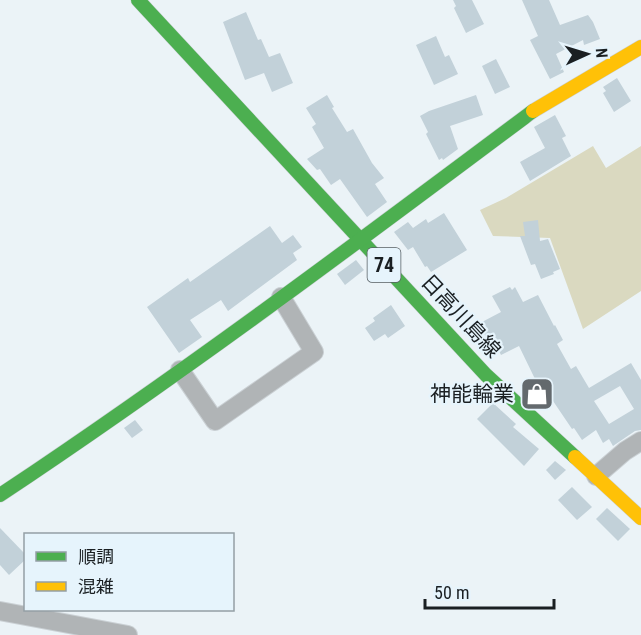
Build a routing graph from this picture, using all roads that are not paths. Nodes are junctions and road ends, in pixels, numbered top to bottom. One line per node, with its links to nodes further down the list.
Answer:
1 (138, 0): 3 (street, 日高川島線 / 74)
2 (641, 47): 3 (street)
3 (360, 240): 4 (street); 7 (street, 日高川島線 / 74)
4 (281, 297): 5 (street); 5 (street)
5 (180, 370): 8 (street)
6 (641, 441): 7 (street)
7 (596, 476): 9 (street, 日高川島線 / 74)
8 (0, 495)
9 (641, 519)
10 (0, 611): 11 (street)
11 (129, 635)

